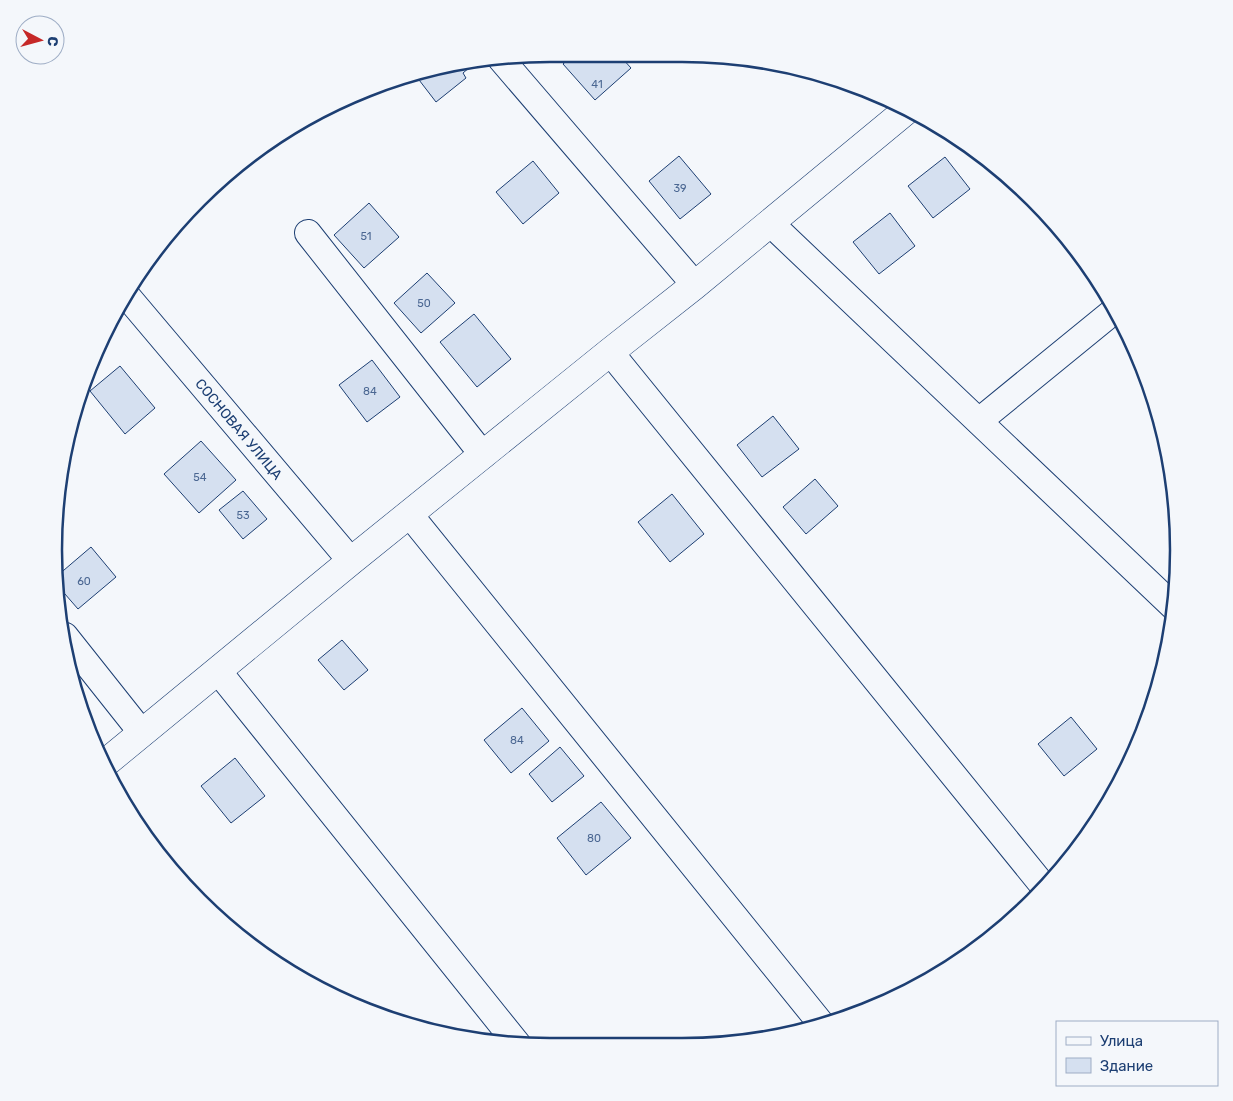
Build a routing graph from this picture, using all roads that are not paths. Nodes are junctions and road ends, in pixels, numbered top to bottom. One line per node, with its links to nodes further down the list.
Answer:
1 (506, 65): 5 (street)
2 (901, 115): 3 (main road)
3 (770, 223): 5 (main road); 9 (street)
4 (308, 233): 10 (street)
5 (695, 284): 8 (main road)
6 (131, 301): 12 (street, СОСНОВАЯ УЛИЦА)
7 (1109, 315): 9 (street)
8 (610, 352): 10 (main road); 18 (street)
9 (979, 421): 13 (street)
10 (483, 455): 11 (main road)
11 (410, 515): 12 (main road); 19 (street)
12 (351, 561): 15 (main road)
13 (1167, 601)
14 (72, 645): 16 (street)
15 (218, 671): 16 (main road); 20 (street)
16 (142, 733): 17 (main road)
17 (110, 759)
18 (1041, 881)
19 (818, 1019)
20 (511, 1036)

